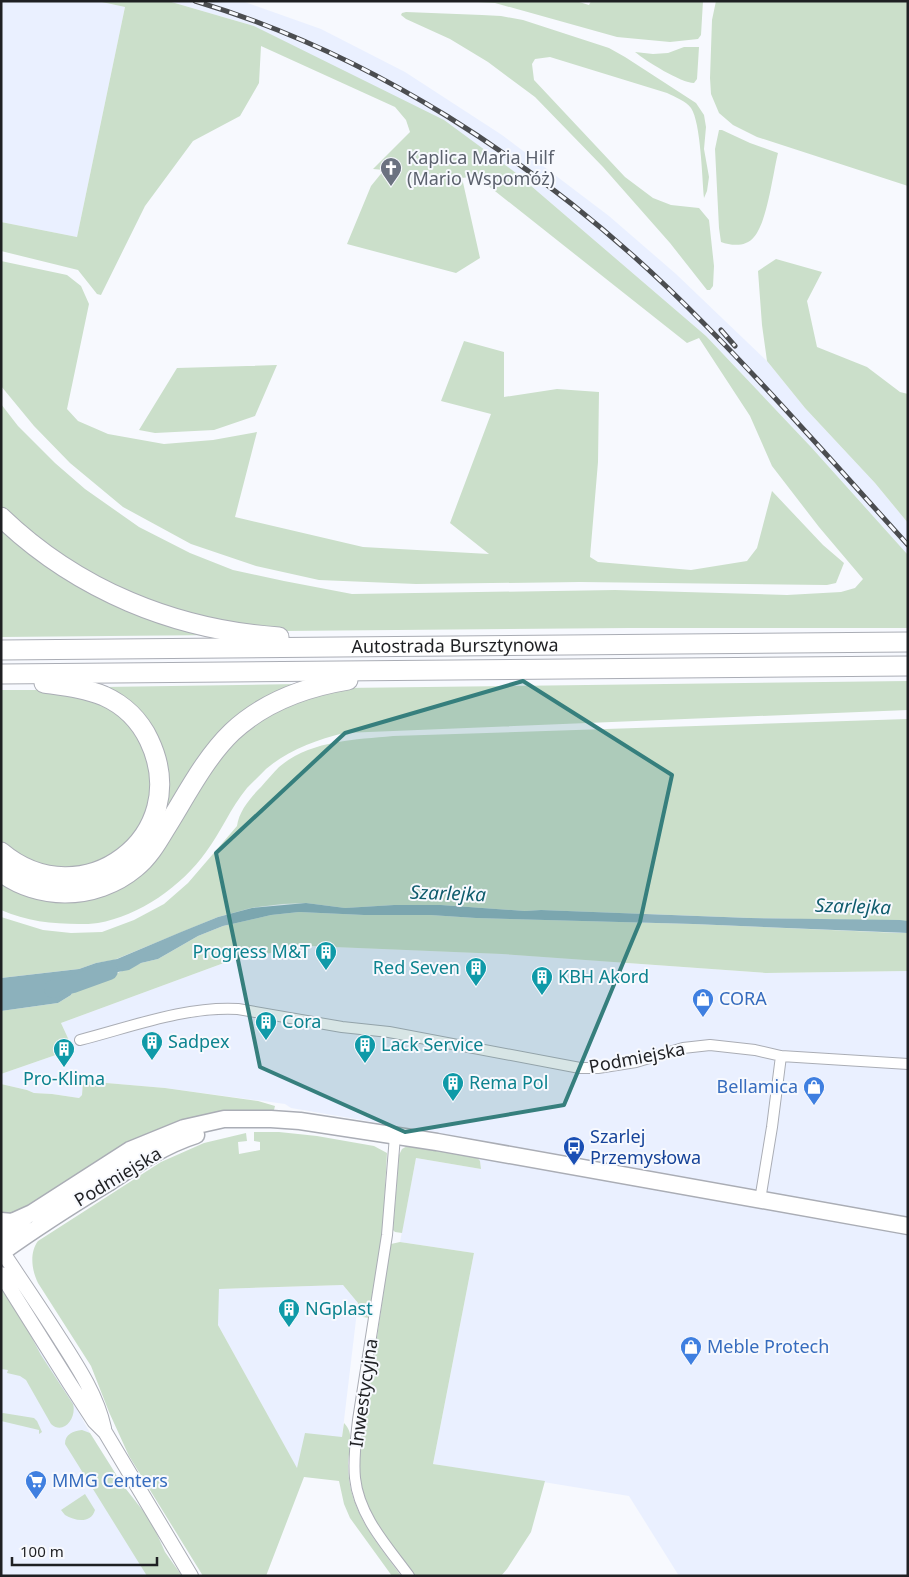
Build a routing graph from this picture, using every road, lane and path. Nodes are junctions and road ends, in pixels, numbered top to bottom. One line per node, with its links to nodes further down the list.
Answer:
1 (1, 517): 3 (highway)
2 (908, 642): 3 (highway, Autostrada Bursztynowa)
3 (347, 647): 4 (highway, Autostrada Bursztynowa)
4 (1, 650)
5 (908, 666): 6 (highway, Autostrada Bursztynowa)
6 (408, 670): 7 (highway, Autostrada Bursztynowa); 9 (highway)
7 (1, 675): 8 (highway)
8 (1, 852)
9 (1, 872)
10 (80, 1040): 11 (street, Podmiejska)
11 (782, 1056): 12 (street, Podmiejska); 15 (street)
12 (908, 1064)
13 (242, 1120): 14 (main road, Podmiejska); 16 (main road, Podmiejska); 19 (main road, Podmiejska)
14 (395, 1136): 15 (main road, Podmiejska); 23 (street, Inwestycyjna)
15 (760, 1200): 18 (main road, Podmiejska)
16 (32, 1213): 17 (main road, Podmiejska); 19 (main road)
17 (1, 1221)
18 (908, 1226)
19 (2, 1248): 21 (main road)
20 (1, 1274): 21 (main road)
21 (105, 1432): 22 (main road)
22 (191, 1576)
23 (409, 1576)

